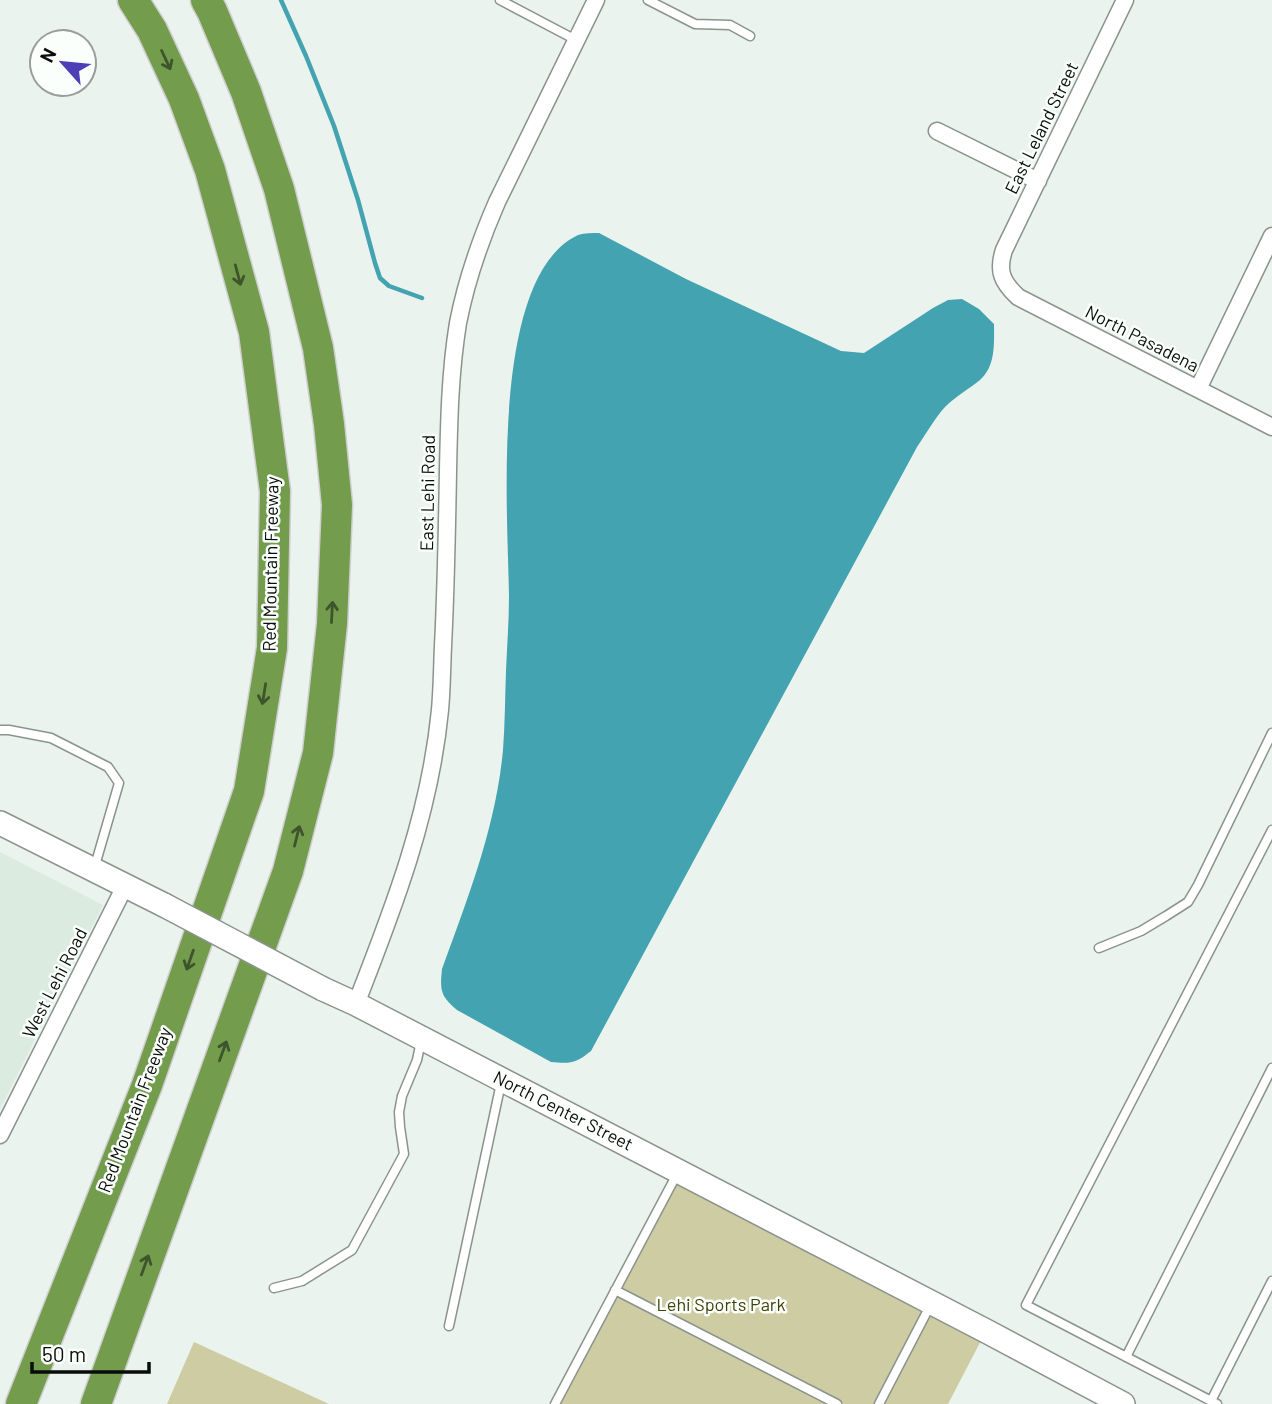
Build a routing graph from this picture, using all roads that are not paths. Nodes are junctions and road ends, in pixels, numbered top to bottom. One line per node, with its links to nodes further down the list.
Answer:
1 (133, 0): 32 (highway, Red Mountain Freeway, one-way to 32)
2 (206, 0): 38 (highway, one-way to 2)
3 (500, 0): 8 (lane)
4 (596, 0): 8 (street, East Lehi Road)
5 (648, 0): 7 (lane)
6 (1125, 0): 10 (street, East Leland Street)
7 (750, 36)
8 (576, 40): 22 (street, East Lehi Road)
9 (937, 131): 10 (street)
10 (1038, 181): 12 (street, East Leland Street)
11 (1272, 236): 13 (street)
12 (1001, 276): 13 (street, North Pasadena)
13 (1198, 389): 14 (street, North Pasadena)
14 (1272, 427)
15 (0, 730): 19 (lane)
16 (1272, 733): 21 (lane)
17 (0, 823): 19 (street, North Center Street)
18 (1272, 830): 34 (lane)
19 (93, 870): 20 (street, North Center Street)
20 (125, 886): 22 (street, North Center Street, bridge); 26 (street, West Lehi Road)
21 (1099, 948)
22 (356, 1004): 23 (street, North Center Street)
23 (422, 1038): 25 (street, North Center Street); 29 (lane)
24 (1272, 1068): 34 (lane)
25 (502, 1080): 27 (street, North Center Street); 33 (lane)
26 (0, 1135)
27 (679, 1171): 30 (lane); 31 (street, North Center Street)
28 (1272, 1281): 36 (lane)
29 (274, 1288)
30 (615, 1290): 39 (lane); 40 (lane)
31 (932, 1303): 41 (lane); 42 (street, North Center Street)
32 (57, 1310): 35 (highway); 37 (highway, Red Mountain Freeway)
33 (449, 1326)
34 (1126, 1357): 36 (lane)
35 (0, 1399)
36 (1214, 1403)
37 (20, 1404)
38 (98, 1404)
39 (555, 1404)
40 (837, 1404)
41 (879, 1404)
42 (1123, 1404)

